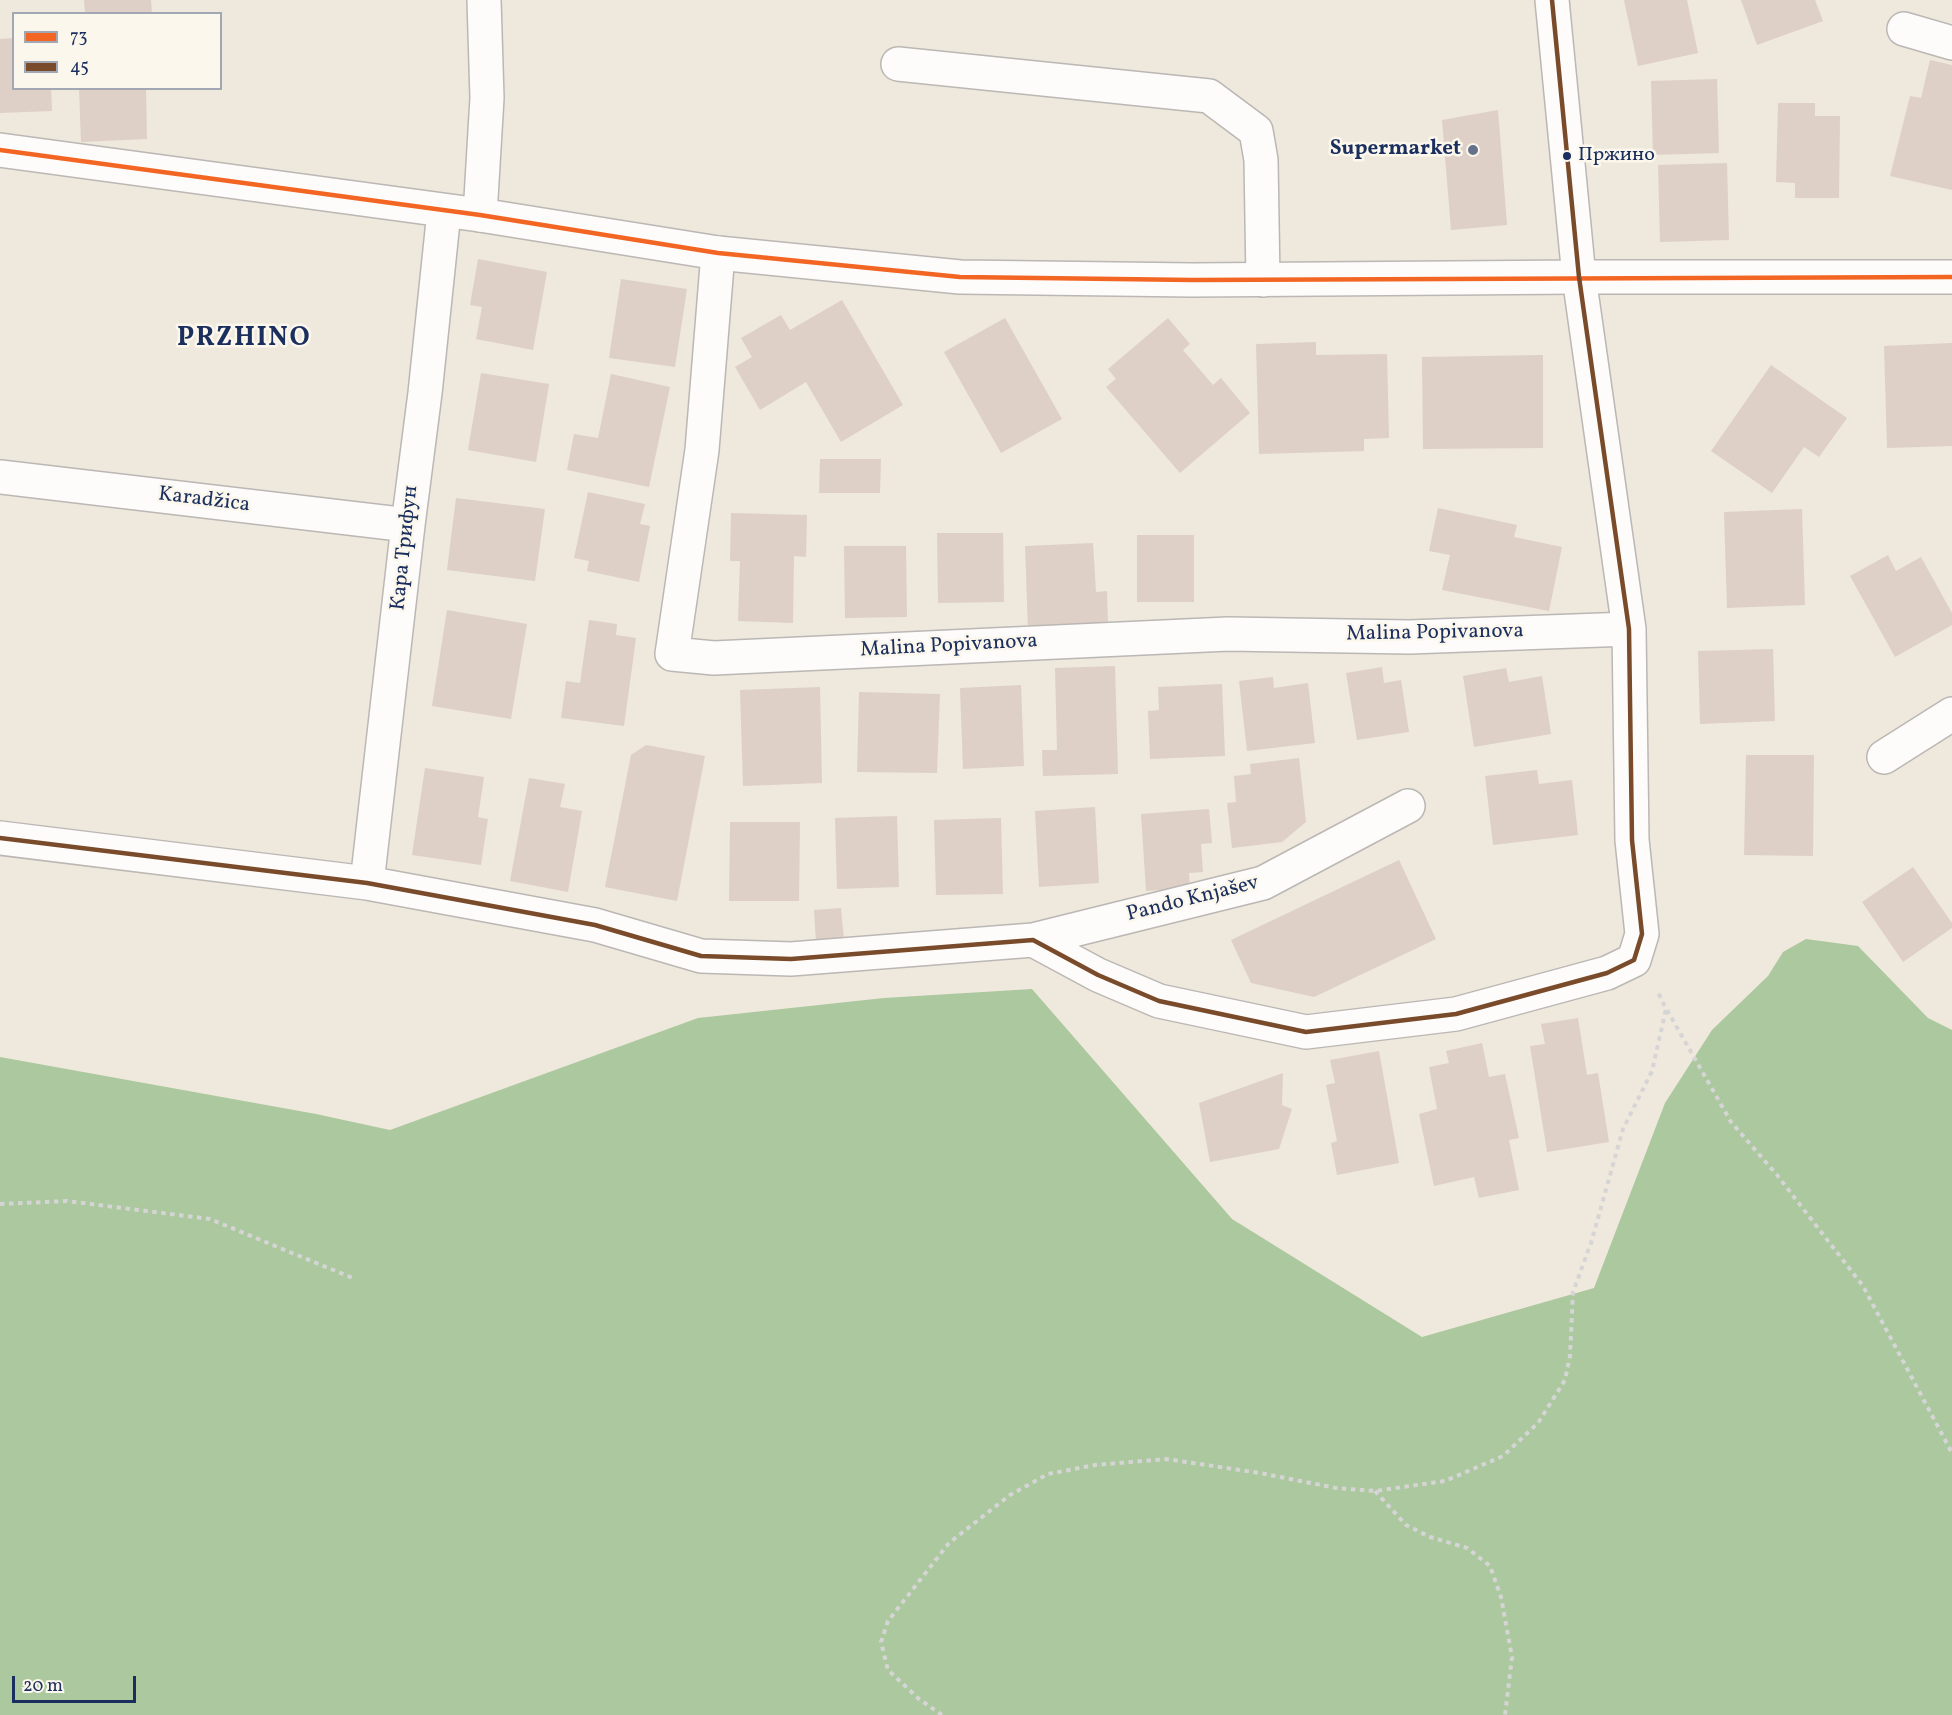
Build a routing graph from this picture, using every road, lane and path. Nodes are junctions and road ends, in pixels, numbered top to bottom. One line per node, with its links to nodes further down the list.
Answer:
1 (484, 0): 8 (street)
2 (1552, 0): 10 (street)
3 (1904, 29): 4 (street)
4 (1952, 43)
5 (898, 64): 12 (street)
6 (0, 150): 7 (street)
7 (444, 212): 8 (street); 14 (street, Кара Трифун)
8 (480, 215): 9 (street)
9 (718, 253): 12 (street); 15 (street, Malina Popivanova)
10 (1579, 277): 11 (street); 12 (street); 15 (street)
11 (1952, 277)
12 (1263, 280)
13 (0, 477): 14 (street, Karadžica)
14 (408, 525): 20 (street, Кара Трифун)
15 (1629, 629): 22 (street)
16 (1952, 714): 17 (street)
17 (1884, 757)
18 (1408, 807): 21 (street, Pando Knjašev)
19 (0, 838): 20 (street, Pando Knjašev)
20 (367, 883): 21 (street, Pando Knjašev)
21 (1033, 940): 22 (street)
22 (1634, 960): 23 (path)
23 (1666, 1009): 26 (path); 27 (path)
24 (0, 1204): 25 (path)
25 (355, 1279)
26 (1952, 1453)
27 (1375, 1491): 28 (path); 29 (path)
28 (942, 1715)
29 (1505, 1715)

